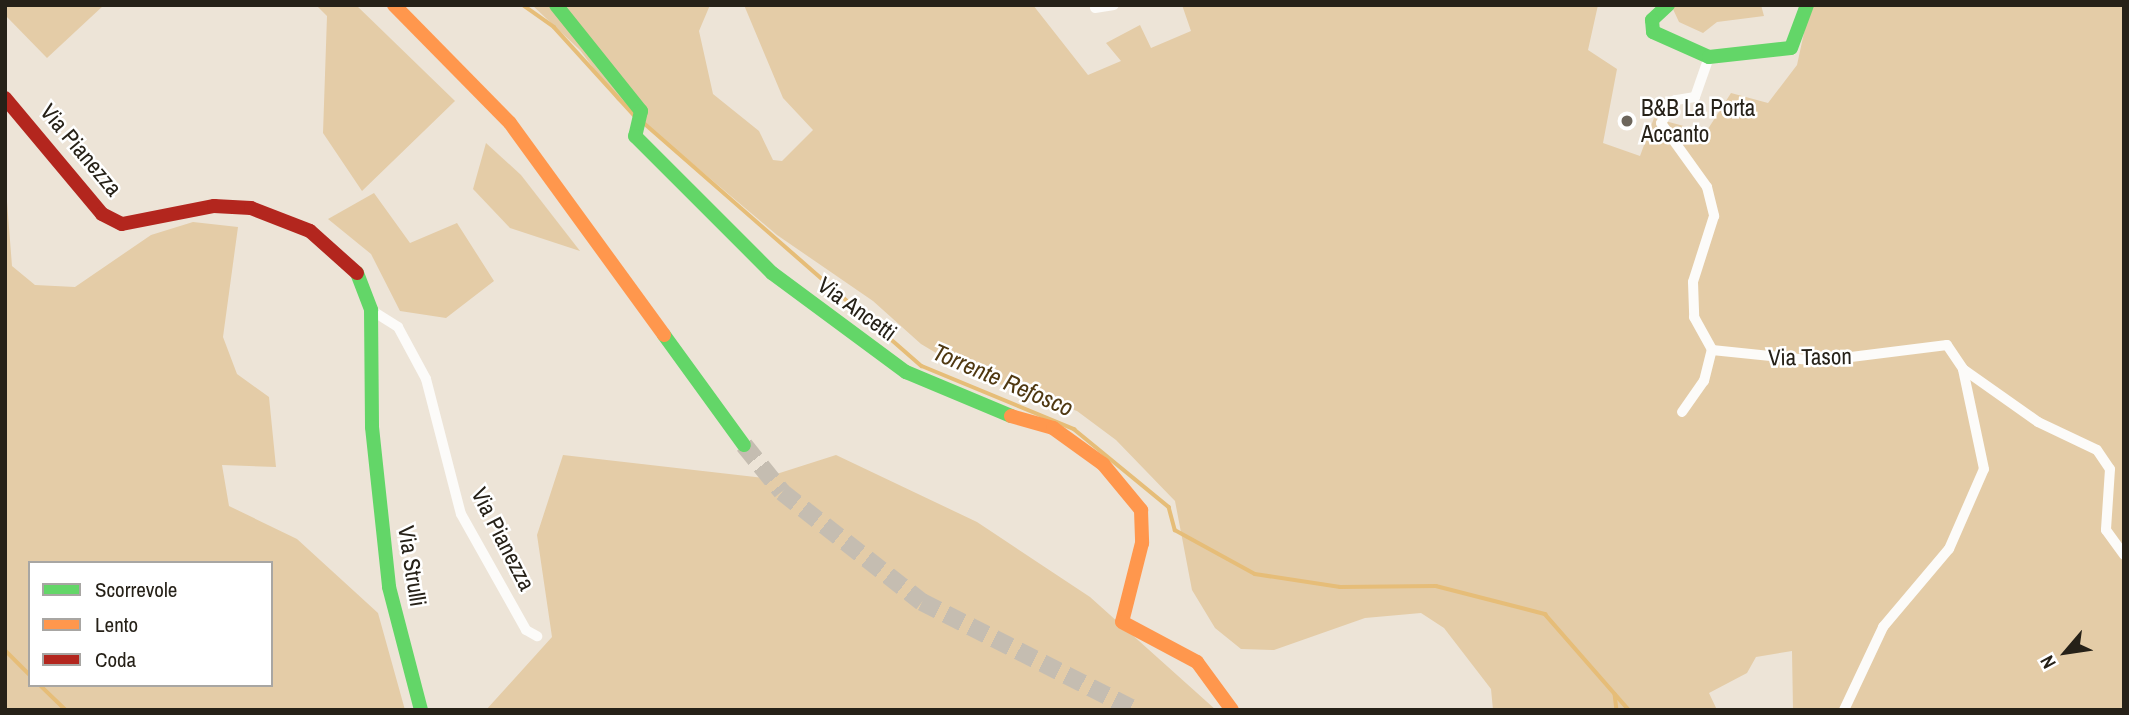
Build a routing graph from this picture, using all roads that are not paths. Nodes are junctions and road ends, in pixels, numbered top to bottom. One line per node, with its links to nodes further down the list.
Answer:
1 (394, 5): 14 (main road)
2 (556, 5): 18 (main road, Via Ancetti)
3 (1114, 5): 6 (street)
4 (1668, 5): 7 (main road)
5 (1807, 5): 7 (main road)
6 (1095, 8)
7 (1709, 57): 10 (street)
8 (5, 98): 9 (main road, Via Pianezza)
9 (371, 310): 13 (main road, Via Pianezza); 16 (street, Via Pianezza)
10 (1712, 350): 11 (street, Via Tason); 12 (street)
11 (1963, 369): 15 (street, Via Tason); 19 (street)
12 (1682, 412)
13 (372, 427): 17 (main road, Via Strulli)
14 (744, 445)
15 (2124, 555)
16 (537, 636)
17 (421, 710)
18 (1232, 710)
19 (1844, 710)

